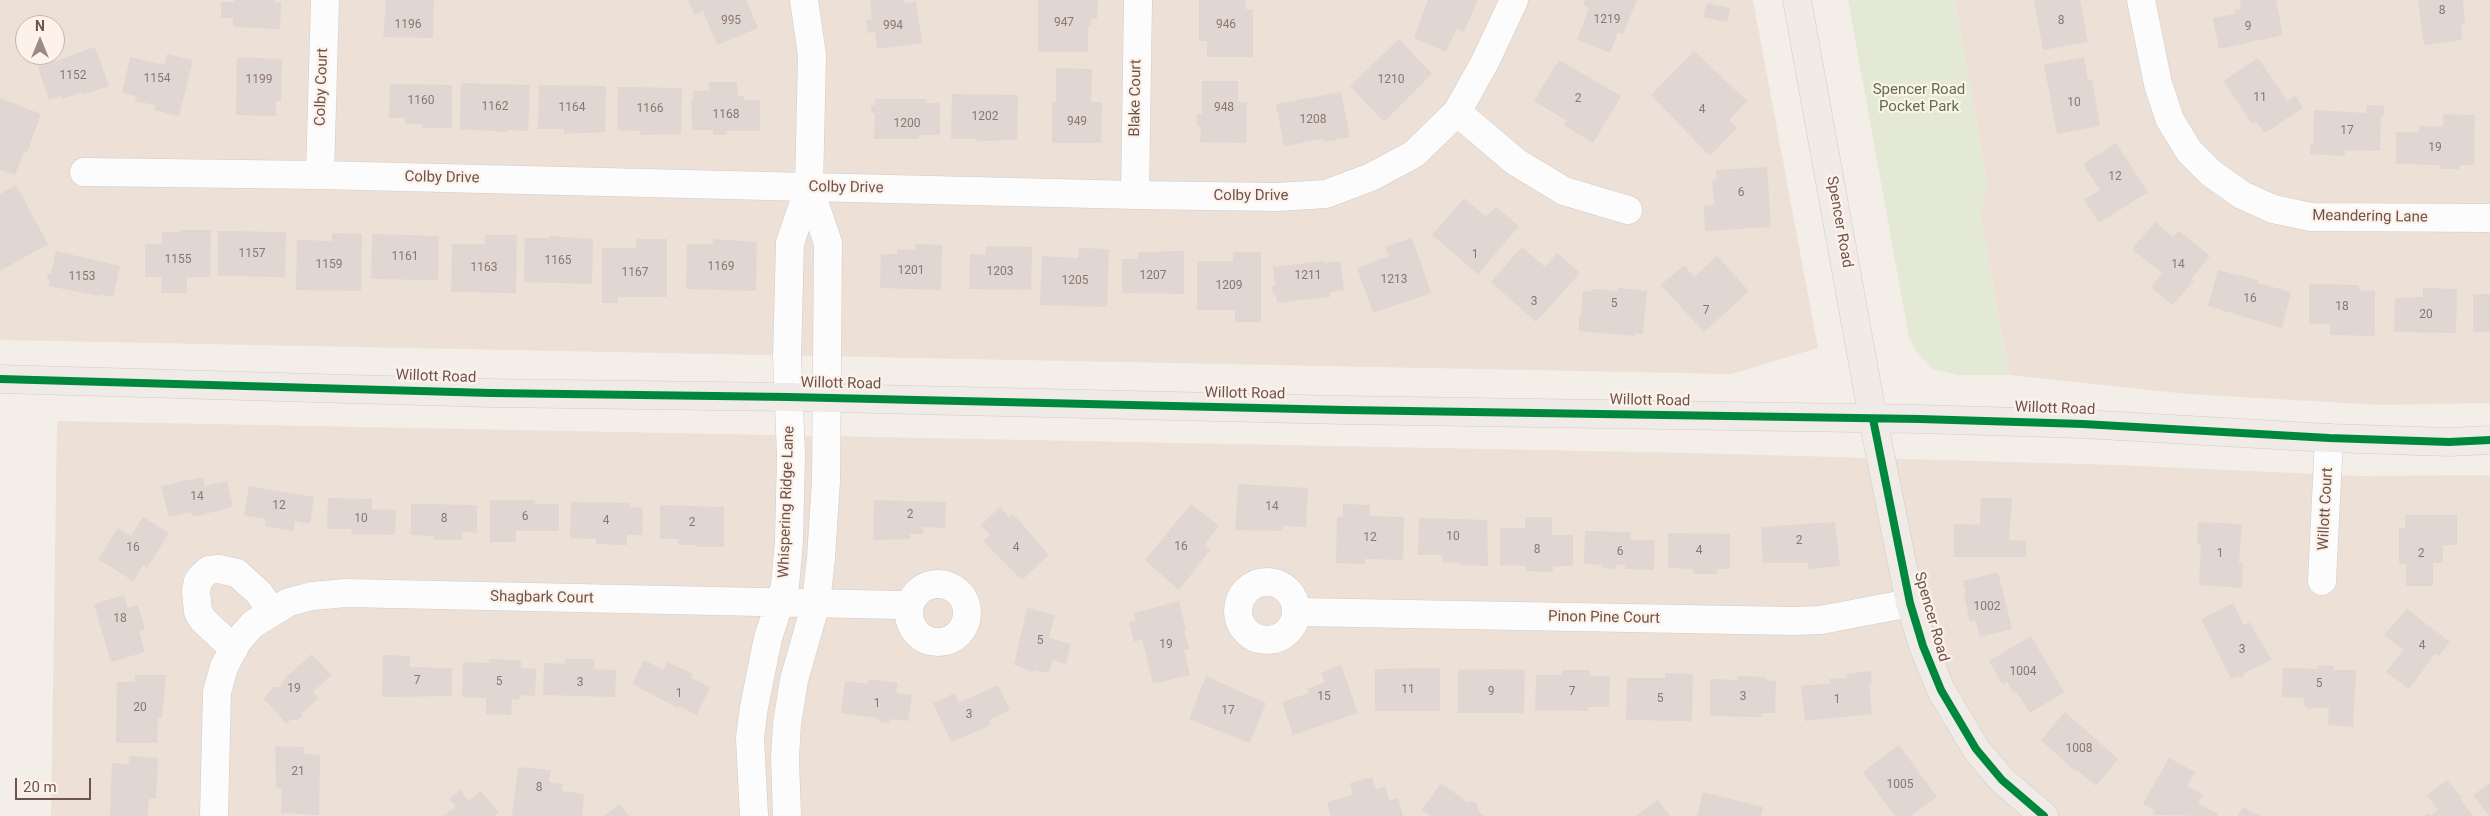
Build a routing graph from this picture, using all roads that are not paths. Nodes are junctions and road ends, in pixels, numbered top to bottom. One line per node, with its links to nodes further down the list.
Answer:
1 (325, 0): 9 (street, Colby Court)
2 (804, 0): 10 (street, Whispering Ridge Lane)
3 (1138, 0): 11 (street, Blake Court)
4 (1514, 0): 7 (street, Colby Drive)
5 (1797, 0): 17 (main road, Spencer Road)
6 (2141, 0): 13 (street, Meandering Lane)
7 (1457, 112): 11 (street, Colby Drive); 12 (street)
8 (84, 172): 9 (street, Colby Drive)
9 (320, 175): 10 (street, Colby Drive)
10 (809, 187): 11 (street, Colby Drive); 15 (street, Whispering Ridge Lane); 16 (street, Whispering Ridge Lane)
11 (1135, 195)
12 (1628, 210)
13 (2490, 218)
14 (0, 379): 15 (main road, Willott Road)
15 (789, 397): 16 (main road, Willott Road); 21 (street, Whispering Ridge Lane)
16 (826, 398): 17 (main road, Willott Road); 23 (street, Whispering Ridge Lane)
17 (1873, 418): 18 (main road, Willott Road); 22 (main road, Spencer Road)
18 (2329, 438): 19 (main road, Willott Road); 20 (street, Willott Court)
19 (2490, 440)
20 (2322, 581)
21 (781, 603): 23 (street, Shagbark Court); 25 (street, Shagbark Court); 29 (street, Whispering Ridge Lane)
22 (1910, 603): 26 (street, Pinon Pine Court); 31 (main road, Spencer Road)
23 (816, 604): 24 (street, Shagbark Court); 30 (street, Whispering Ridge Lane)
24 (909, 607)
25 (272, 612): 27 (street, Shagbark Court); 27 (street)
26 (1297, 612)
27 (234, 649): 28 (street, Shagbark Court)
28 (214, 816)
29 (754, 816)
30 (787, 816)
31 (2044, 816)

